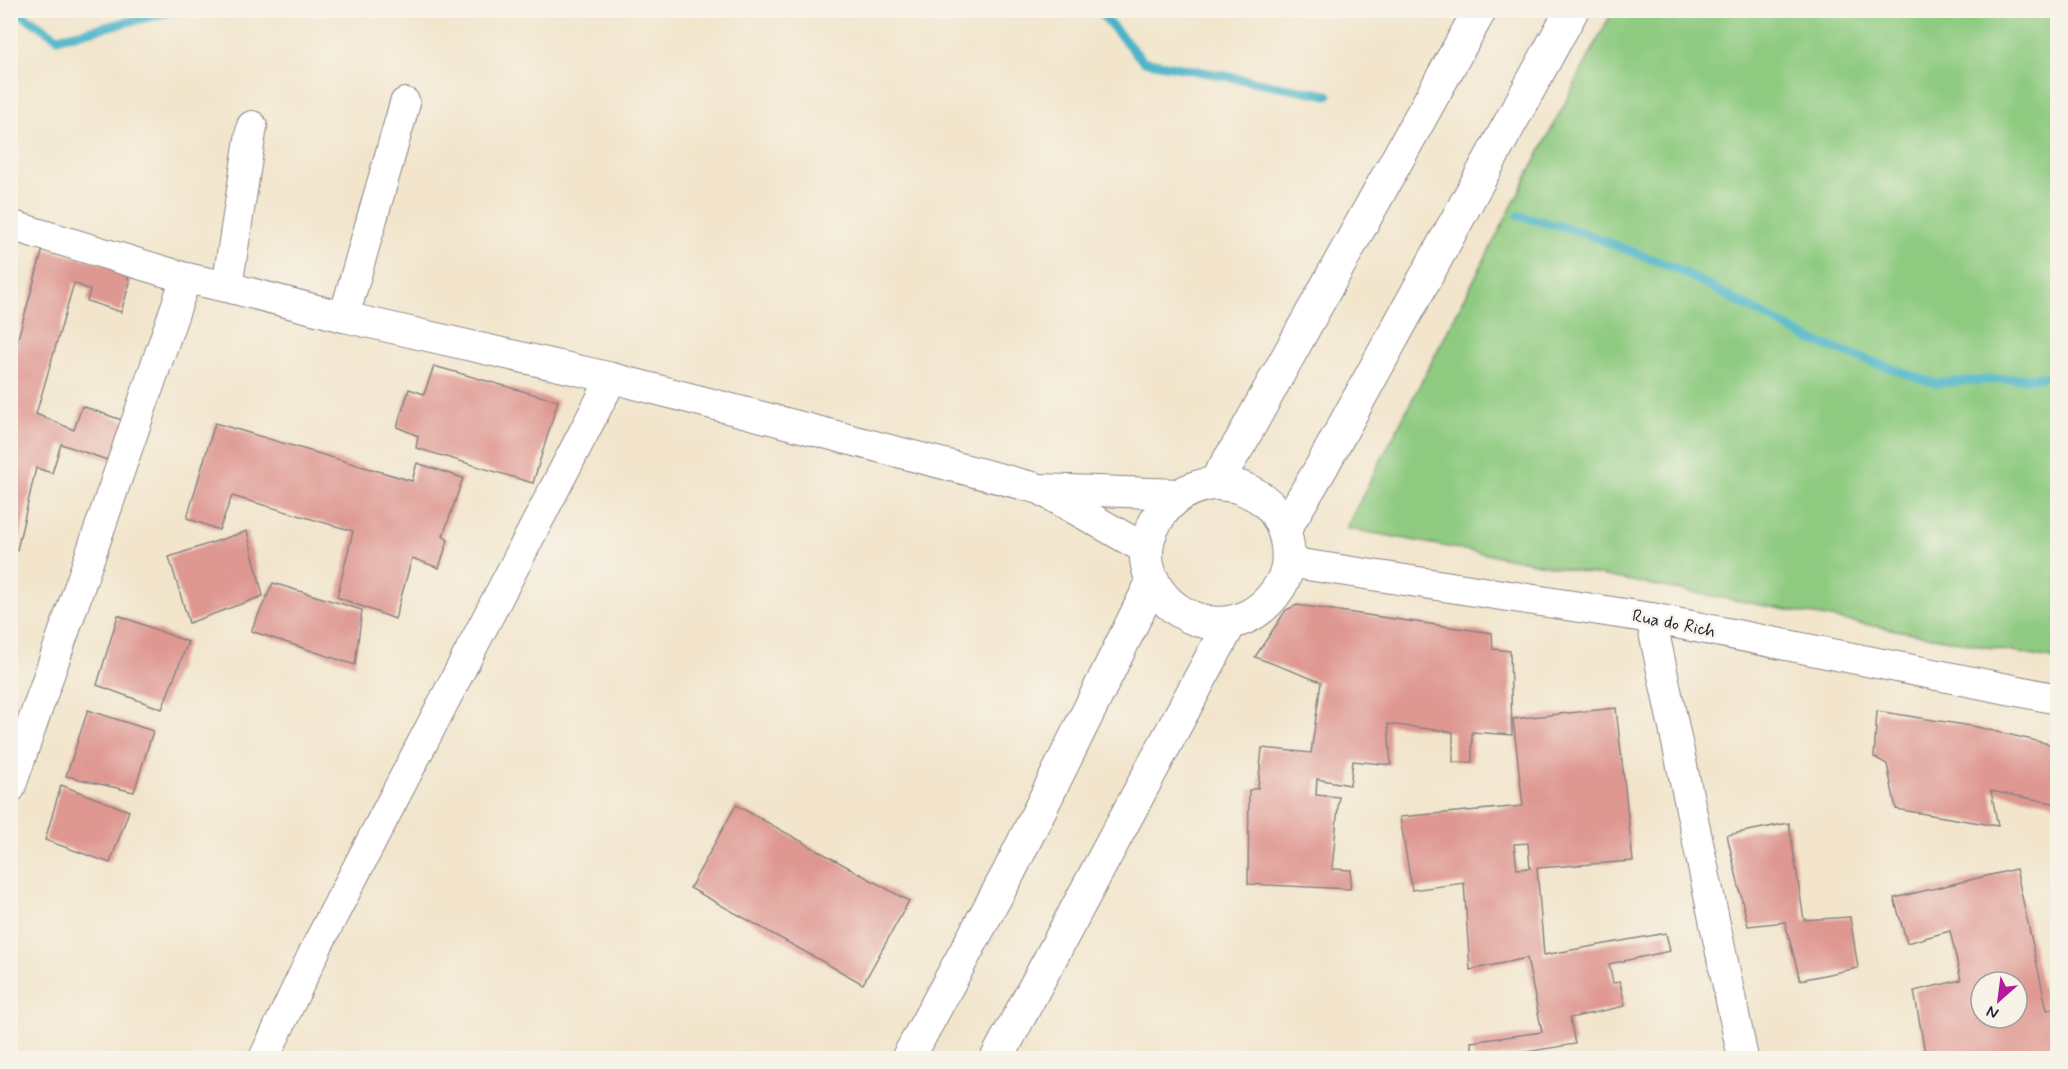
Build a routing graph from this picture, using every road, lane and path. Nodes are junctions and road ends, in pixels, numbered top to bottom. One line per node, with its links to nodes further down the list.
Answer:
1 (1480, 10): 10 (main road)
2 (1572, 10): 13 (main road)
3 (405, 103): 8 (street)
4 (252, 126): 7 (street)
5 (10, 225): 6 (street)
6 (186, 278): 7 (street); 18 (street)
7 (227, 286): 8 (street)
8 (344, 317): 9 (street)
9 (612, 378): 11 (street); 19 (street)
10 (1215, 483): 12 (main road); 13 (main road)
11 (1040, 489): 12 (street); 14 (street)
12 (1180, 494): 14 (main road)
13 (1286, 546): 15 (street, Rua do Rich); 16 (main road)
14 (1150, 566): 16 (main road); 20 (main road)
15 (1651, 618): 17 (street, Rua do Rich); 22 (street)
16 (1230, 623): 21 (main road)
17 (2058, 699)
18 (10, 788)
19 (264, 1059)
20 (908, 1059)
21 (997, 1059)
22 (1743, 1059)

